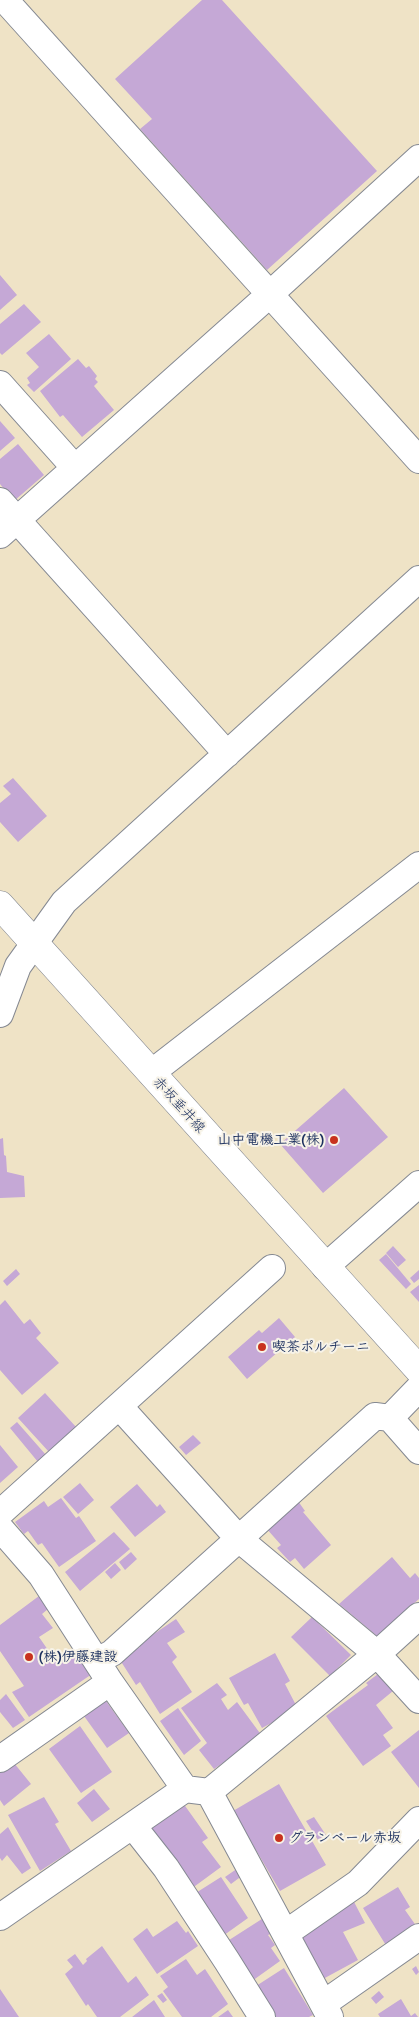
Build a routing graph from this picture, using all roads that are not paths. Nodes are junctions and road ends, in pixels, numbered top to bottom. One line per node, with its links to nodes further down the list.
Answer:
1 (5, 0): 3 (street)
2 (419, 158): 3 (street)
3 (269, 295): 5 (street); 6 (street)
4 (0, 384): 6 (street)
5 (419, 460)
6 (75, 468): 7 (street)
7 (6, 519): 9 (street)
8 (419, 579): 9 (street)
9 (227, 754): 12 (street)
10 (414, 878): 14 (street)
11 (0, 905): 12 (main road, 赤坂垂井線)
12 (34, 943): 13 (street); 14 (main road, 赤坂垂井線)
13 (0, 1014)
14 (151, 1074): 16 (main road, 赤坂垂井線)
15 (419, 1184): 16 (street)
16 (325, 1267): 18 (main road, 赤坂垂井線)
17 (272, 1268): 20 (street)
18 (419, 1370)
19 (419, 1388): 21 (street)
20 (119, 1406): 23 (street); 25 (street)
21 (390, 1418): 22 (street); 25 (street)
22 (419, 1451)
23 (0, 1513)
24 (0, 1528): 28 (street)
25 (239, 1540): 27 (street); 28 (street)
26 (419, 1616): 27 (street)
27 (377, 1654): 29 (street); 31 (street)
28 (103, 1672): 30 (street); 31 (street)
29 (419, 1700)
30 (0, 1759)
31 (197, 1791): 33 (street); 35 (street)
32 (419, 1820): 35 (street)
33 (133, 1826): 34 (street); 38 (street)
34 (0, 1917)
35 (286, 1933): 37 (street)
36 (419, 1937): 37 (street)
37 (326, 2009)
38 (262, 2017)

